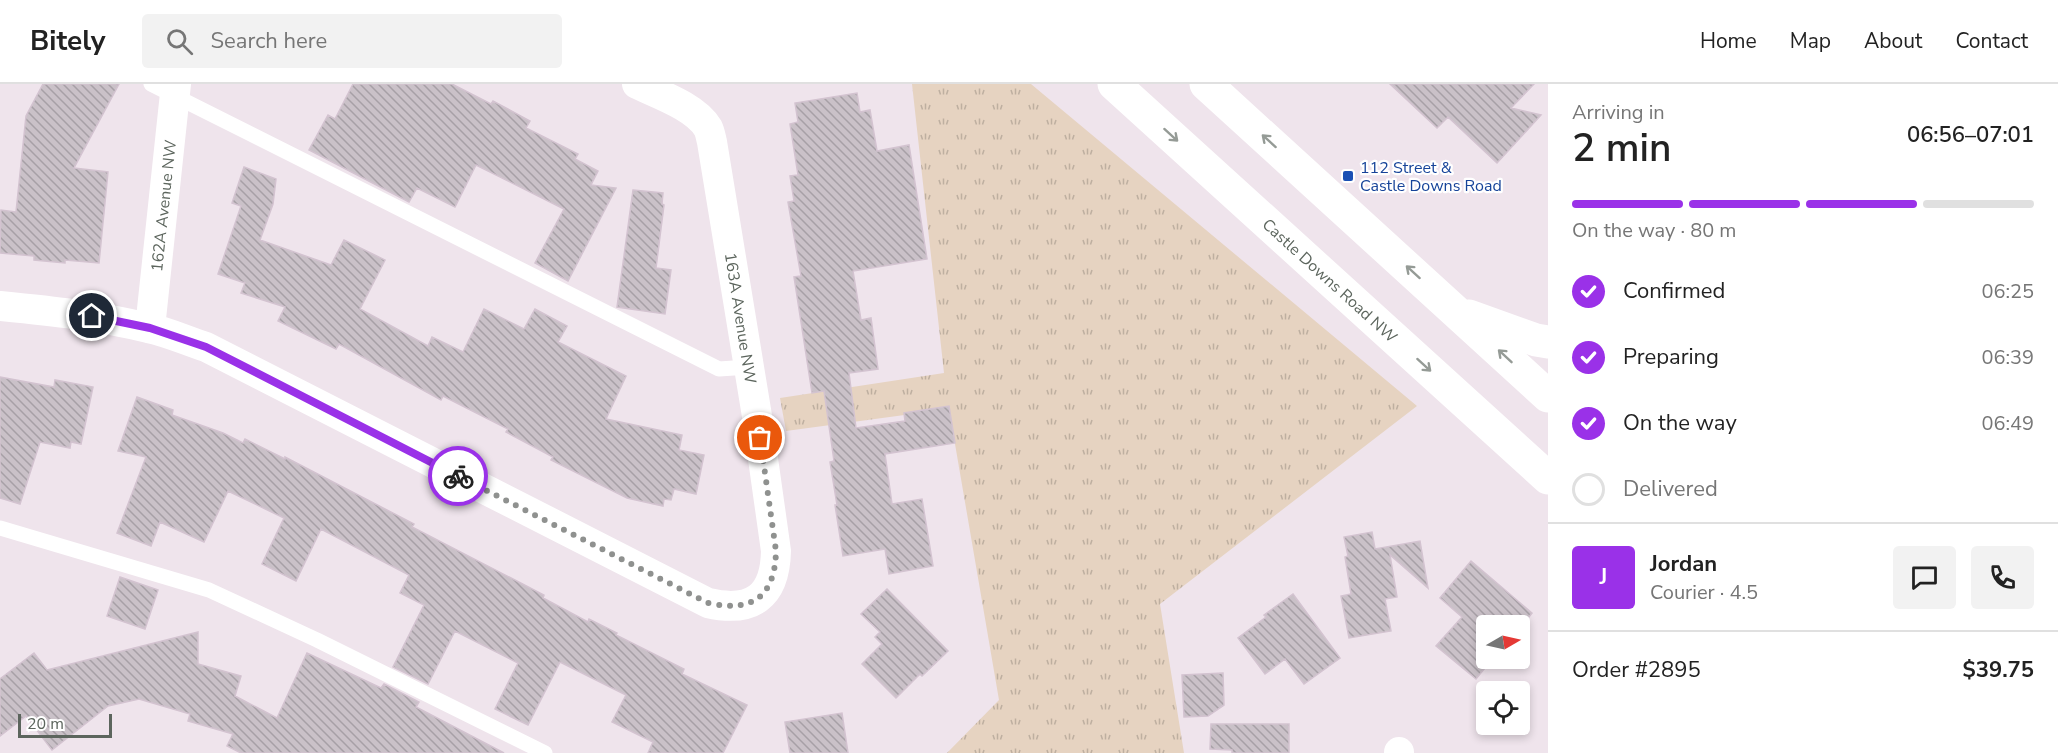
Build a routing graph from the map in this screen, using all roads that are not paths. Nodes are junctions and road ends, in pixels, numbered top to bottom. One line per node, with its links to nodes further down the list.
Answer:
1 (637, 84): 9 (street, 163A Avenue NW)
2 (1114, 84): 11 (main road, Castle Downs Road NW, one-way to 11)
3 (1206, 84): 6 (main road, one-way to 3)
4 (167, 88): 7 (street, 162A Avenue NW); 9 (lane)
5 (0, 306): 7 (street)
6 (1456, 312): 8 (main road); 10 (main road, one-way to 6)
7 (150, 328): 9 (street, 163A Avenue NW)
8 (1548, 342)
9 (749, 367)
10 (1548, 396)
11 (1548, 478)
12 (0, 528): 13 (lane)
13 (545, 753)

